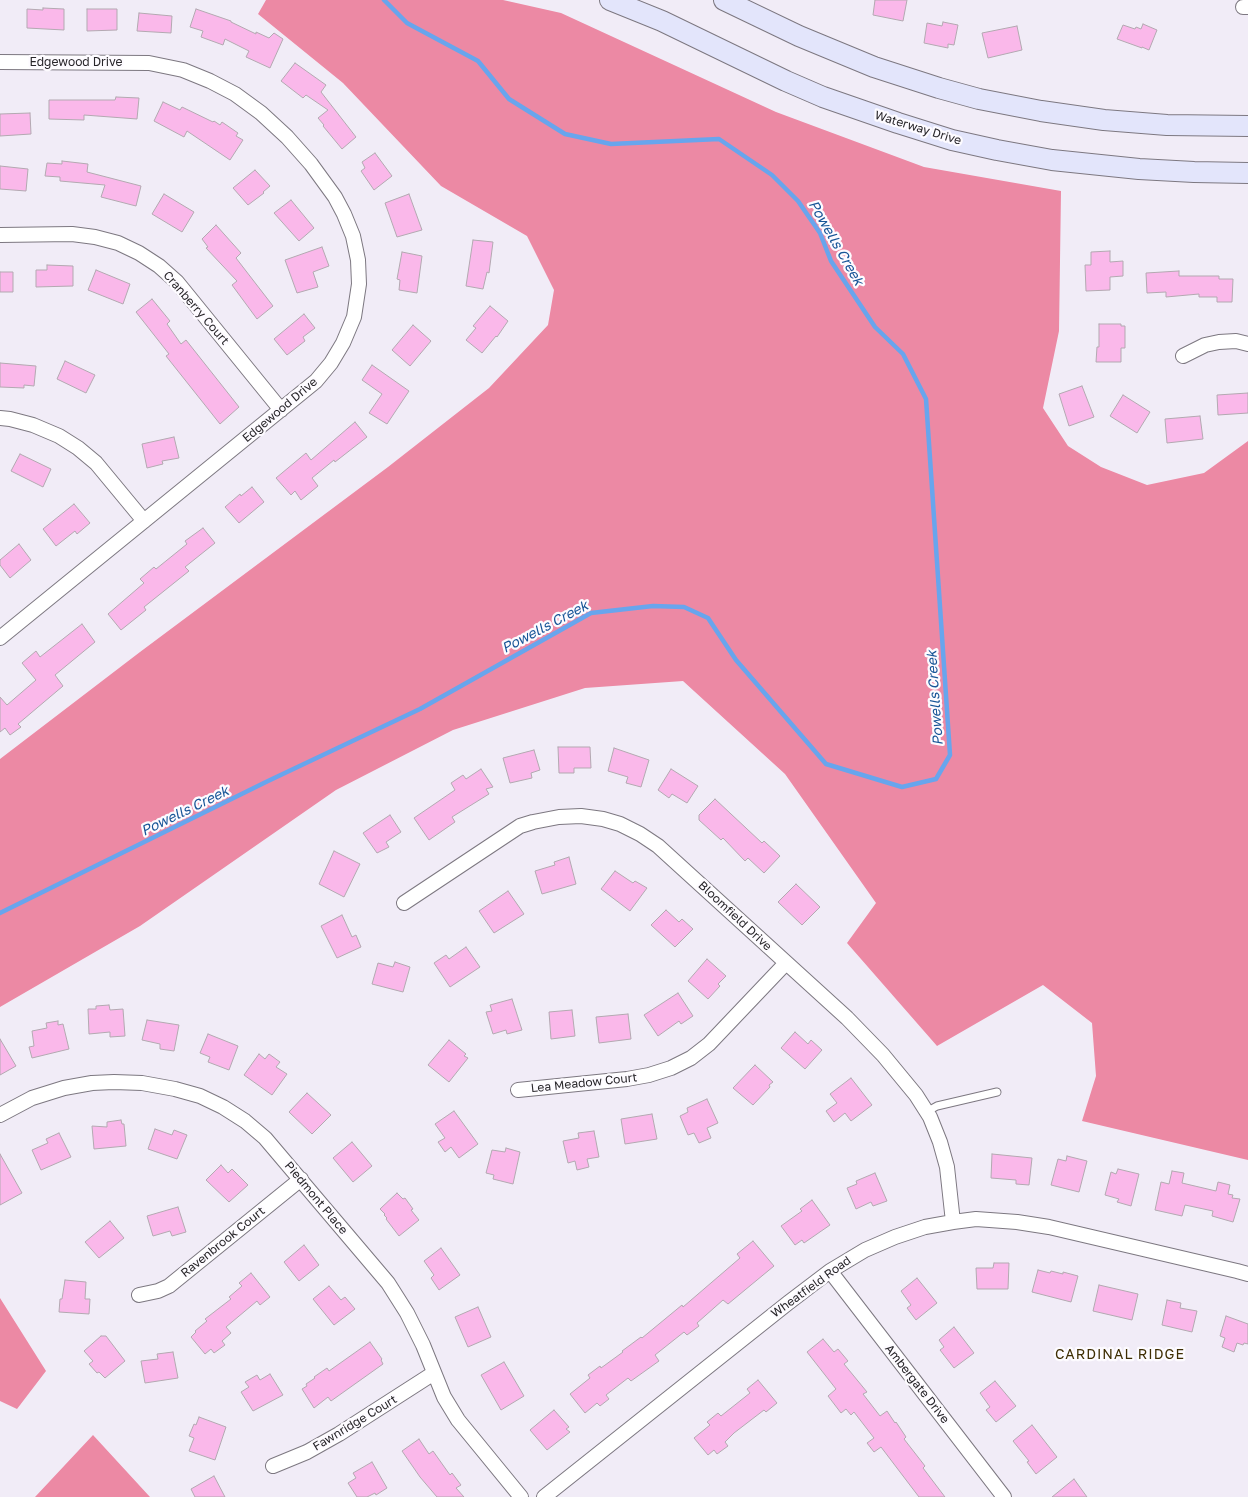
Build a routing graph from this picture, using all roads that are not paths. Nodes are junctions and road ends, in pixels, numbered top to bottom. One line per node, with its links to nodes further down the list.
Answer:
1 (610, 0): 5 (main road, Waterway Drive)
2 (724, 0): 4 (main road)
3 (0, 62): 9 (street, Edgewood Drive)
4 (1248, 126)
5 (1248, 173)
6 (0, 234): 9 (street, Cranberry Court)
7 (1248, 344): 8 (street)
8 (1183, 356)
9 (281, 410): 11 (street, Edgewood Drive)
10 (0, 418): 11 (street)
11 (144, 521): 12 (street, Edgewood Drive)
12 (0, 638)
13 (404, 903): 14 (street, Bloomfield Drive)
14 (786, 963): 15 (street, Lea Meadow Court); 17 (street, Bloomfield Drive)
15 (518, 1090)
16 (997, 1092): 17 (lane)
17 (926, 1112): 20 (street, Bloomfield Drive)
18 (0, 1115): 19 (street, Piedmont Place)
19 (301, 1179): 23 (street, Ravenbrook Court); 24 (street, Piedmont Place)
20 (953, 1222): 21 (street, Wheatfield Road); 22 (street, Wheatfield Road)
21 (830, 1271): 27 (street, Wheatfield Road); 28 (street, Ambergate Drive)
22 (1248, 1274)
23 (139, 1295)
24 (434, 1373): 25 (street, Fawnridge Court); 26 (street, Piedmont Place)
25 (273, 1466)
26 (521, 1497)
27 (545, 1497)
28 (1004, 1497)

